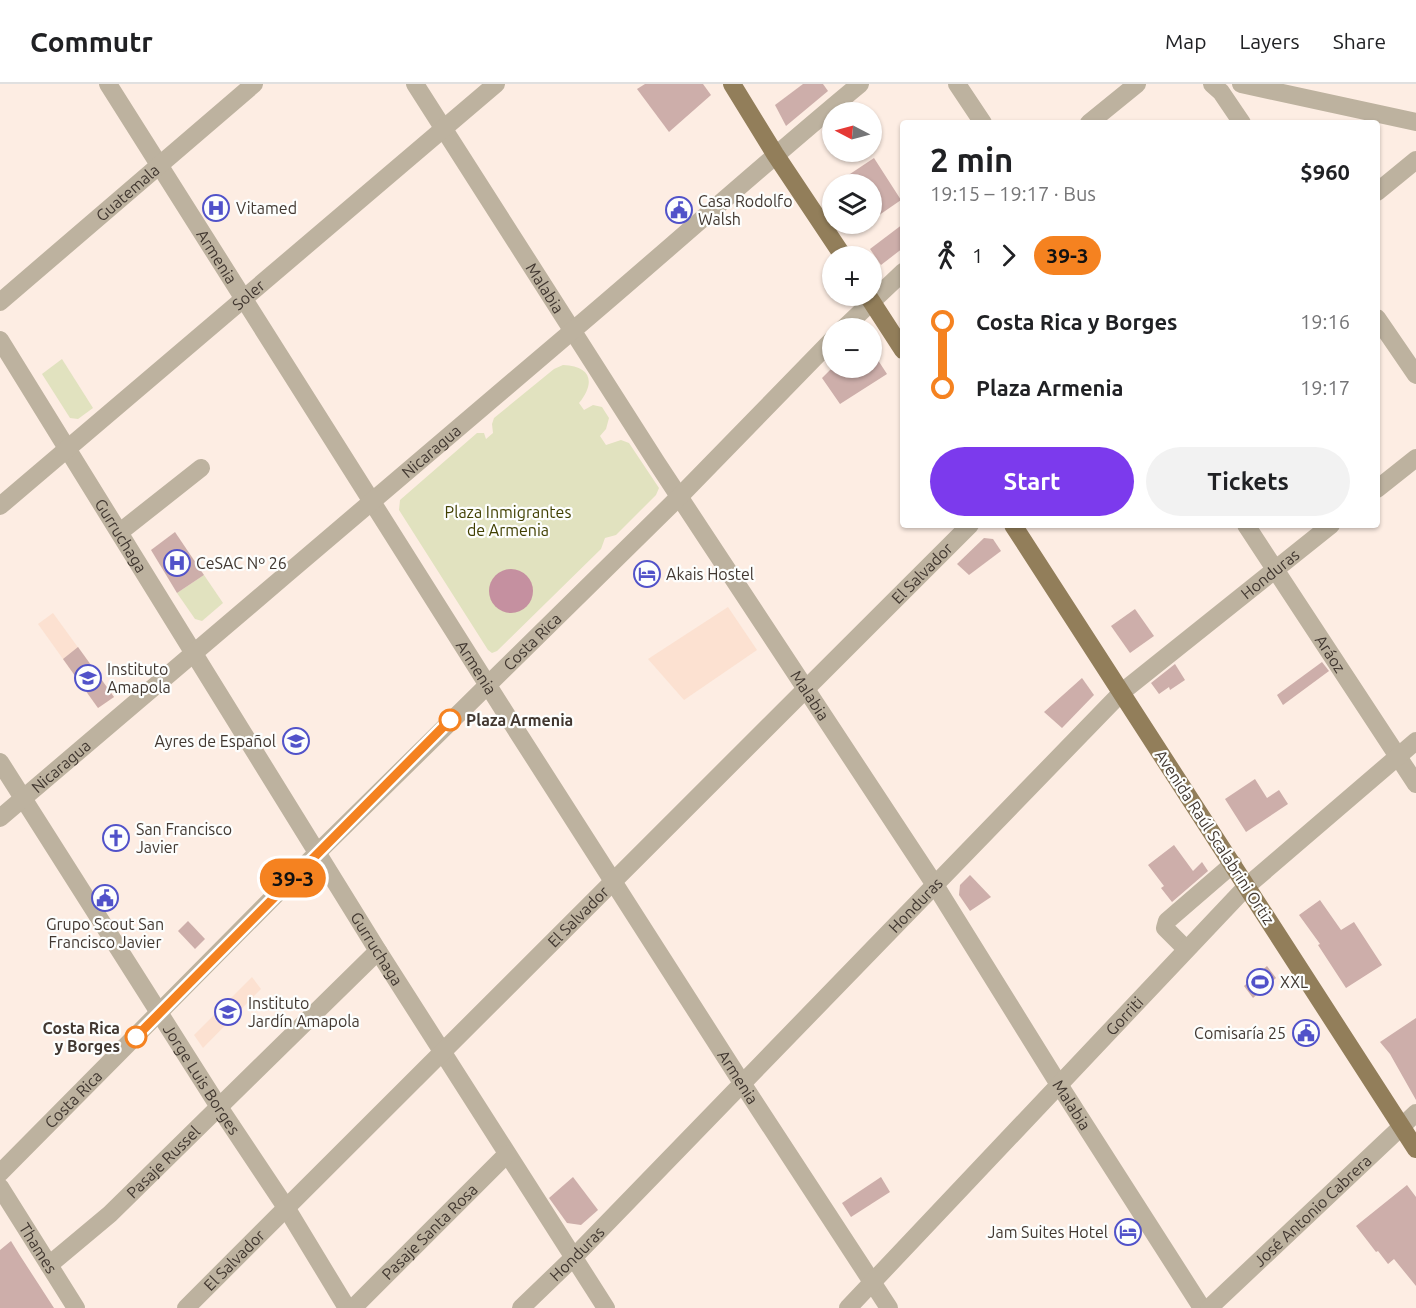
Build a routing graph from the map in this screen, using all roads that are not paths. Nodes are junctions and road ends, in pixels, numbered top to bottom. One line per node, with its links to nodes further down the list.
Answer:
1 (108, 84): 18 (street, Armenia)
2 (254, 84): 18 (street, Guatemala)
3 (415, 84): 15 (street, Malabia)
4 (496, 84): 15 (street, Soler)
5 (732, 84): 16 (main road)
6 (860, 84): 16 (street, Nicaragua)
7 (957, 84): 11 (street)
8 (1137, 84): 12 (street)
9 (1212, 84): 13 (street)
10 (1241, 84): 14 (street)
11 (981, 120)
12 (1093, 120)
13 (1240, 120)
14 (1416, 122)
15 (444, 129): 23 (street, Soler); 29 (street, Malabia)
16 (775, 154): 20 (main road); 29 (street, Nicaragua)
17 (1416, 160): 19 (street)
18 (158, 166): 23 (street, Armenia); 24 (street, Guatemala)
19 (1380, 190)
20 (836, 246)
21 (900, 274): 22 (street)
22 (882, 289)
23 (243, 299): 34 (street, Soler); 39 (street, Armenia)
24 (0, 302)
25 (863, 306): 27 (street)
26 (875, 306): 31 (main road)
27 (853, 318)
28 (1380, 322): 33 (street)
29 (573, 331): 38 (street, Malabia); 39 (street, Nicaragua)
30 (0, 340): 34 (street, Gurruchaga)
31 (900, 345)
32 (822, 350): 38 (street, Costa Rica)
33 (1416, 375)
34 (68, 448): 40 (street, Soler); 45 (street, Gurruchaga)
35 (1416, 458): 37 (street)
36 (201, 468): 45 (street)
37 (1380, 487)
38 (680, 496): 48 (street, Costa Rica); 49 (street, Malabia)
39 (371, 502): 47 (street, Nicaragua); 48 (street, Armenia)
40 (0, 506)
41 (967, 528): 49 (street, El Salvador)
42 (1015, 528): 50 (main road, Avenida Raúl Scalabrini Ortiz)
43 (1248, 528): 46 (street, Aráoz)
44 (1327, 528): 46 (street, Honduras)
45 (120, 532): 47 (street, Gurruchaga)
46 (1275, 570): 50 (street, Honduras); 52 (street, Aráoz)
47 (194, 651): 55 (street, Nicaragua); 57 (street, Gurruchaga)
48 (488, 683): 57 (street, Costa Rica); 59 (street, Armenia)
49 (805, 689): 59 (street, El Salvador); 60 (street, Malabia)
50 (1122, 692): 58 (main road, Avenida Raúl Scalabrini Ortiz); 60 (street, Honduras)
51 (1416, 741): 52 (street, Gorriti)
52 (1397, 755): 54 (street, Aráoz); 61 (street, Gorriti)
53 (0, 762): 55 (street, Jorge Luis Borges)
54 (1416, 784)
55 (23, 799): 56 (street, Nicaragua); 64 (street, Jorge Luis Borges)
56 (0, 818)
57 (318, 852): 63 (street, Gurruchaga); 64 (street, Costa Rica)
58 (1233, 864): 61 (main road, Avenida Raúl Scalabrini Ortiz); 62 (street)
59 (614, 882): 65 (street, El Salvador); 66 (street, Armenia)
60 (935, 885): 66 (street, Honduras); 67 (street, Malabia)
61 (1247, 886): 62 (street, Gorriti); 70 (main road, Avenida Raúl Scalabrini Ortiz)
62 (1186, 949): 67 (street, Gorriti)
63 (378, 951): 65 (street, Gurruchaga); 68 (street, Pasaje Russel)
64 (160, 1011): 68 (street, Jorge Luis Borges); 73 (street, Costa Rica)
65 (443, 1052): 72 (street, Gurruchaga); 75 (street, El Salvador)
66 (742, 1083): 76 (street, Honduras); 78 (street, Armenia)
67 (1059, 1084): 78 (street, Gorriti); 87 (street, Malabia)
68 (219, 1107): 75 (street, Jorge Luis Borges); 77 (street, Pasaje Russel)
69 (1416, 1113): 70 (street, José Antonio Cabrera)
70 (1402, 1127): 71 (main road, Avenida Raúl Scalabrini Ortiz); 88 (street, José Antonio Cabrera)
71 (1416, 1149)
72 (507, 1154): 76 (street, Gurruchaga); 82 (street, Pasaje Santa Rosa)
73 (0, 1173)
74 (0, 1187): 77 (street, Thames)
75 (287, 1209): 80 (street, El Salvador); 81 (street, Jorge Luis Borges)
76 (574, 1257): 83 (street, Honduras); 84 (street, Gurruchaga)
77 (49, 1265): 79 (street, Thames)
78 (873, 1283): 85 (street, Gorriti); 86 (street, Armenia)
79 (76, 1308)
80 (186, 1308)
81 (346, 1308)
82 (353, 1308)
83 (521, 1308)
84 (606, 1308)
85 (848, 1308)
86 (889, 1308)
87 (1202, 1308)
88 (1209, 1308)

